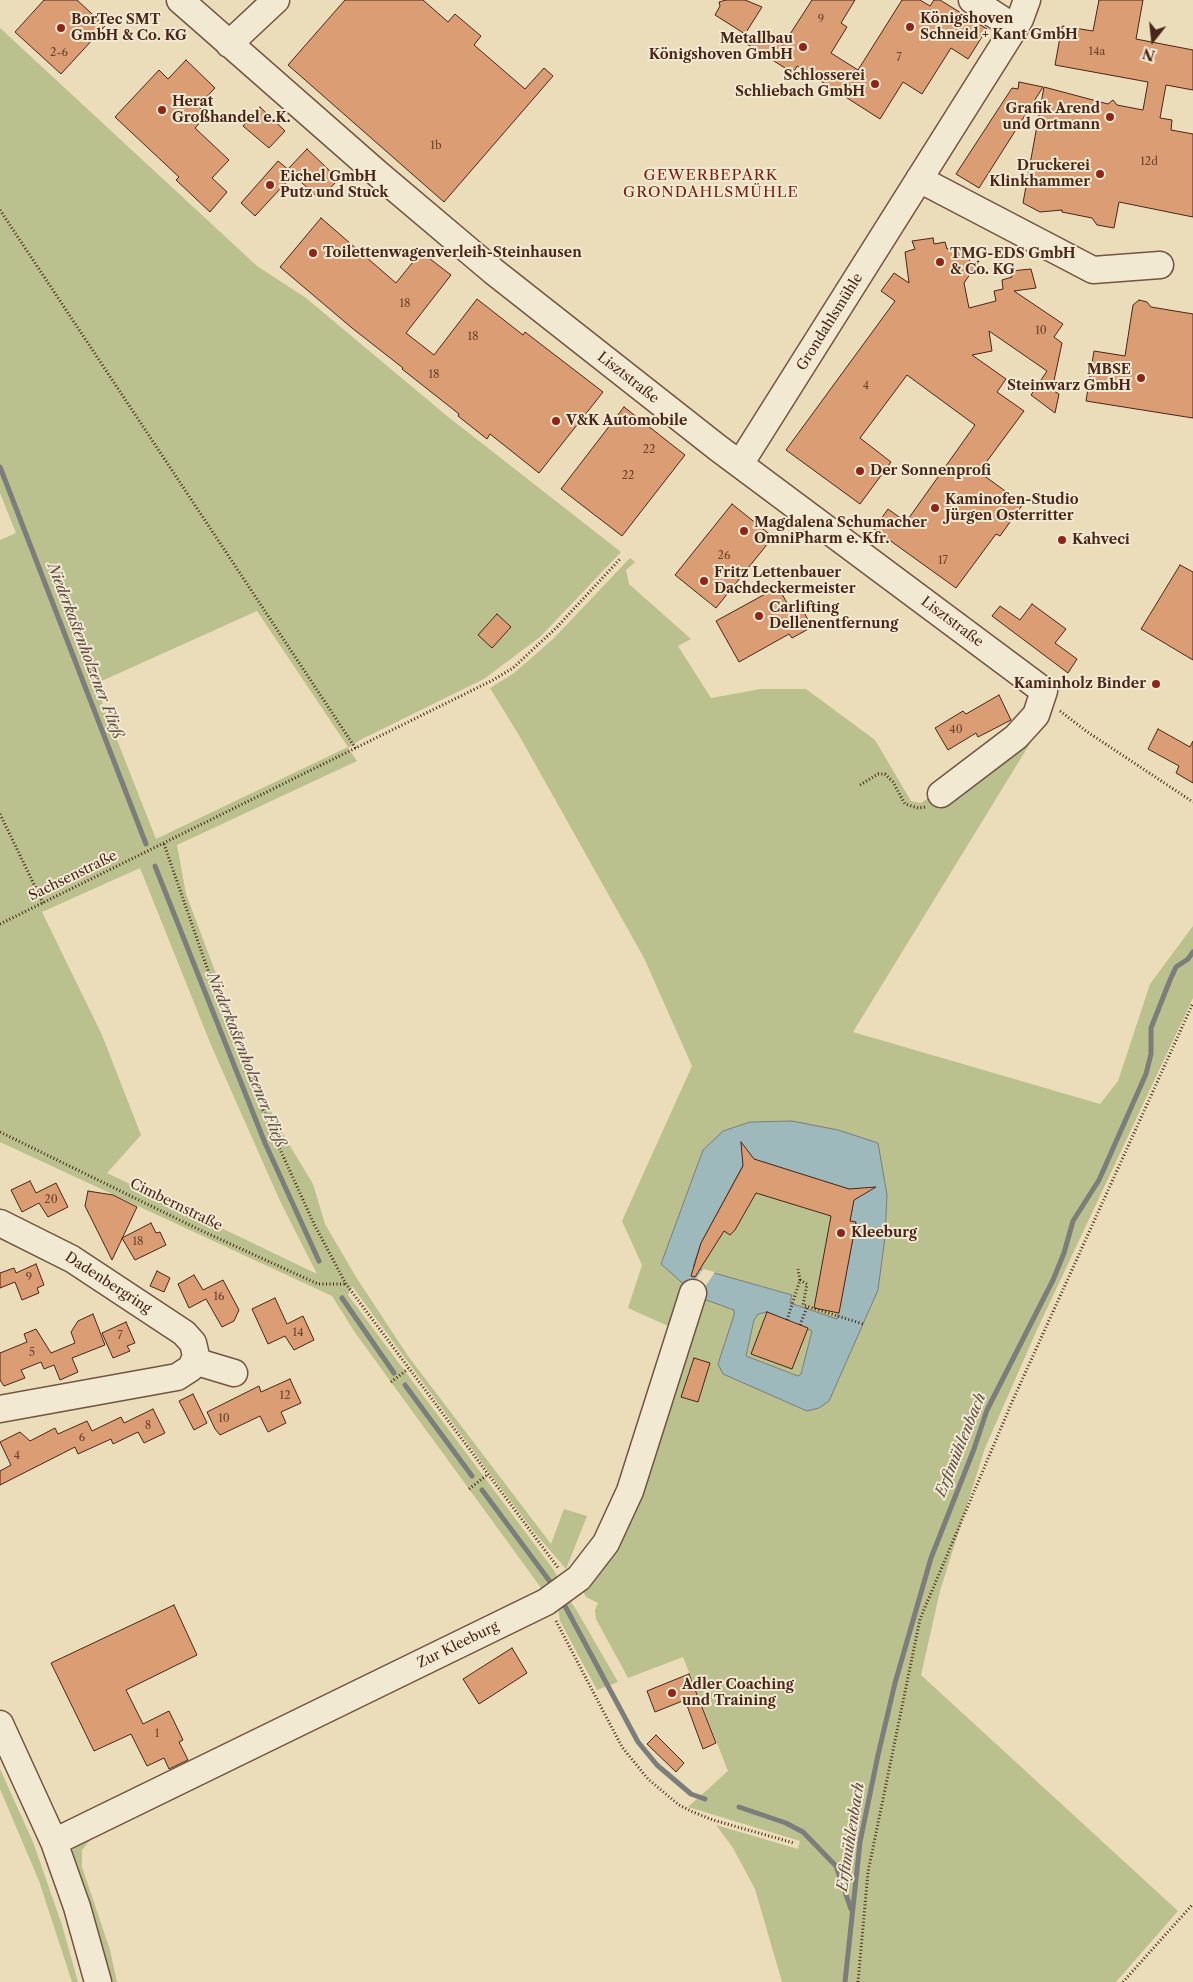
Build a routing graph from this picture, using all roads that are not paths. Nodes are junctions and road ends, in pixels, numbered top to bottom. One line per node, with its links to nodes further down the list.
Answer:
1 (180, 0): 6 (street, Lisztstraße)
2 (276, 0): 6 (street)
3 (972, 0): 5 (street)
4 (1027, 0): 5 (street, Grondahlsmühle)
5 (1015, 28): 7 (street, Grondahlsmühle)
6 (229, 44): 9 (street, Lisztstraße)
7 (919, 179): 8 (street); 9 (street, Grondahlsmühle)
8 (1160, 265)
9 (740, 464): 10 (street, Lisztstraße)
10 (941, 794)
11 (0, 1223): 13 (street, Dadenbergring)
12 (693, 1293): 17 (street, Zur Kleeburg)
13 (194, 1361): 14 (street); 15 (street)
14 (234, 1373)
15 (0, 1409)
16 (0, 1724): 17 (street)
17 (54, 1842): 18 (street)
18 (98, 1982)

